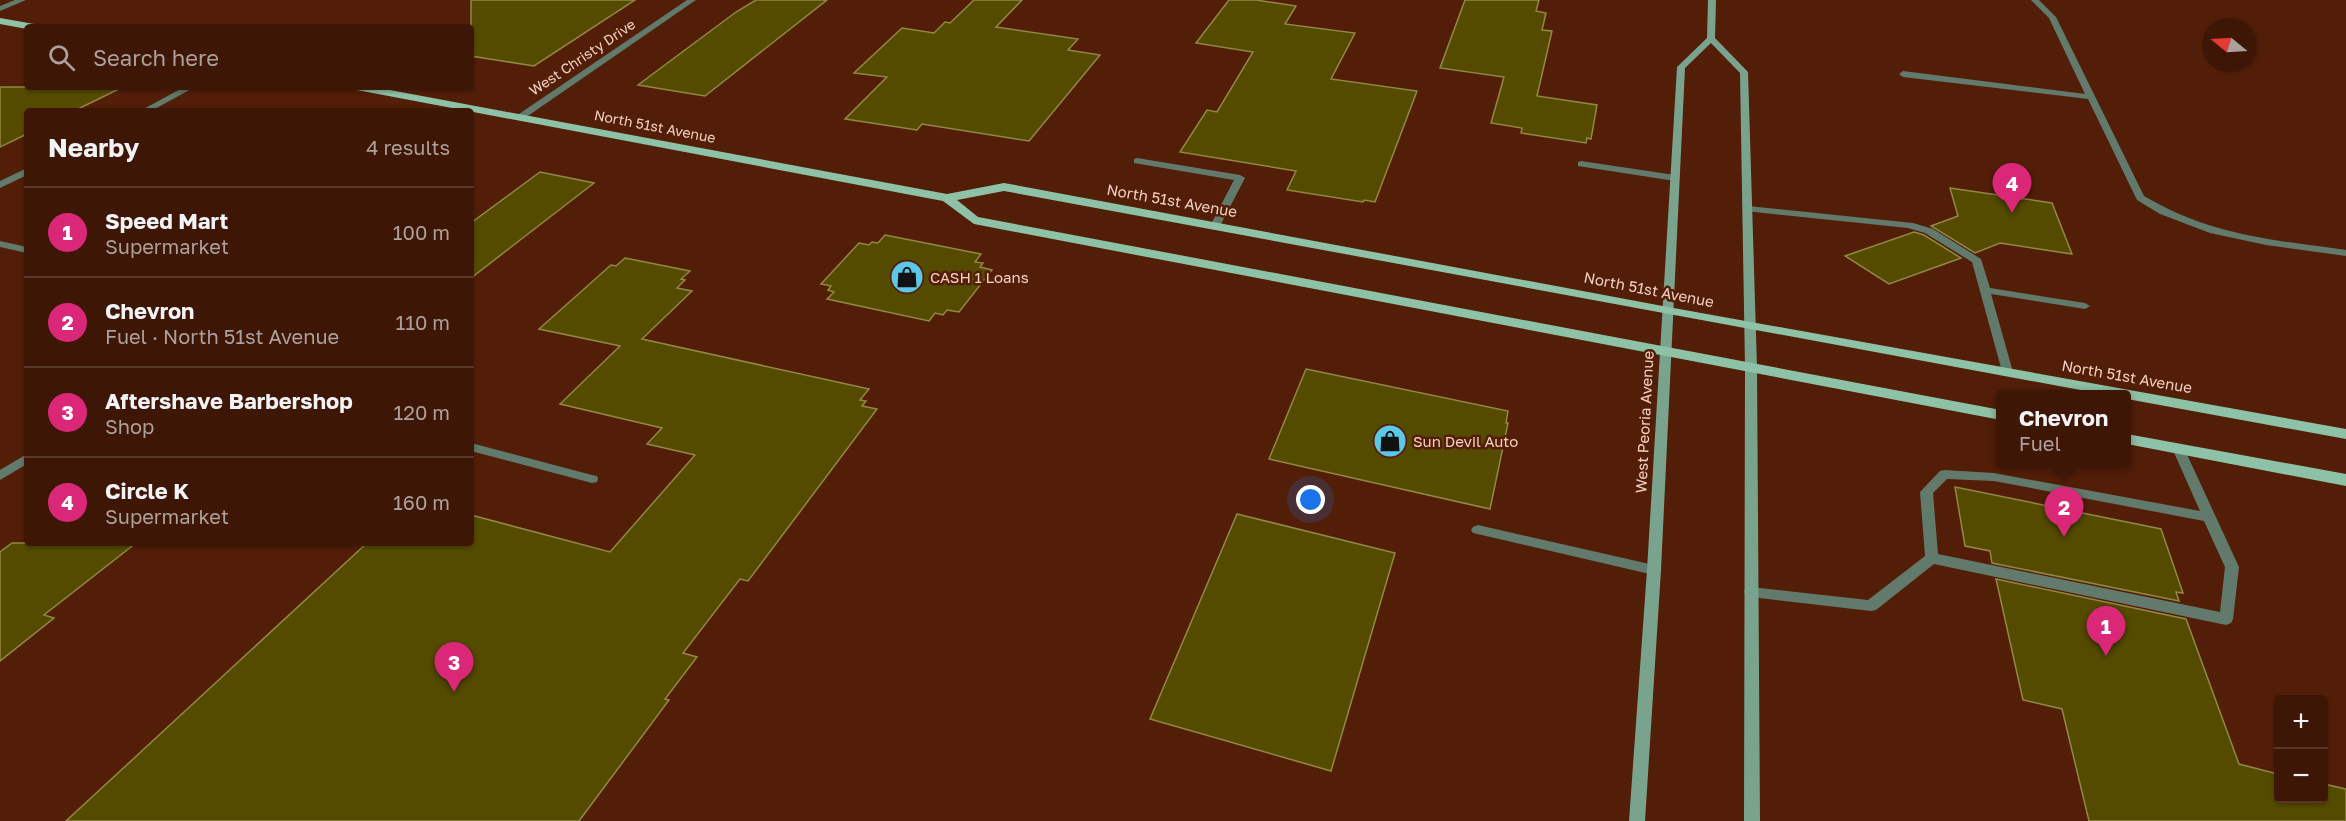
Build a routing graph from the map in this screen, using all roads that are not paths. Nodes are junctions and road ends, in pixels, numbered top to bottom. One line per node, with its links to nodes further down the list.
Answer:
1 (22, 0): 5 (street)
2 (692, 0): 16 (street, West Christy Drive)
3 (1712, 0): 8 (main road)
4 (2035, 0): 12 (street)
5 (0, 9)
6 (0, 21): 7 (main road)
7 (24, 25)
8 (1712, 39): 20 (main road, West Peoria Avenue); 23 (main road)
9 (1903, 74): 12 (street)
10 (185, 90): 13 (street)
11 (373, 90): 14 (main road, North 51st Avenue)
12 (2091, 97): 27 (street)
13 (150, 108)
14 (467, 108)
15 (474, 109): 16 (main road, North 51st Avenue)
16 (519, 118): 22 (main road, North 51st Avenue)
17 (1137, 161): 24 (street)
18 (1581, 164): 20 (street)
19 (24, 172): 21 (street)
20 (1675, 178): 30 (main road, West Peoria Avenue)
21 (0, 184)
22 (947, 198): 24 (main road, North 51st Avenue); 32 (main road, North 51st Avenue)
23 (1748, 209): 28 (street); 31 (main road)
24 (1215, 226): 30 (main road, North 51st Avenue)
25 (0, 243): 26 (street)
26 (24, 249)
27 (2346, 254)
28 (1985, 290): 29 (street); 34 (street)
29 (2085, 306)
30 (1668, 311): 31 (main road, North 51st Avenue); 32 (main road, West Peoria Avenue)
31 (1750, 326): 33 (main road); 34 (main road, North 51st Avenue)
32 (1665, 351): 33 (main road, North 51st Avenue); 49 (main road, West Peoria Avenue)
33 (1750, 367): 37 (main road, North 51st Avenue); 50 (main road)
34 (2007, 372): 35 (main road, North 51st Avenue)
35 (2105, 390)
36 (2131, 395): 38 (main road, North 51st Avenue)
37 (1996, 414)
38 (2346, 434)
39 (2131, 440): 41 (main road)
40 (474, 448): 44 (street)
41 (2178, 448): 45 (main road); 46 (street)
42 (24, 460): 43 (street)
43 (0, 476)
44 (592, 479)
45 (2346, 480)
46 (2209, 517): 48 (street); 48 (street)
47 (1478, 530): 49 (street)
48 (1932, 558): 50 (street)
49 (1654, 570): 51 (main road, West Peoria Avenue)
50 (1751, 592): 52 (main road)
51 (1637, 821)
52 (1752, 821)

